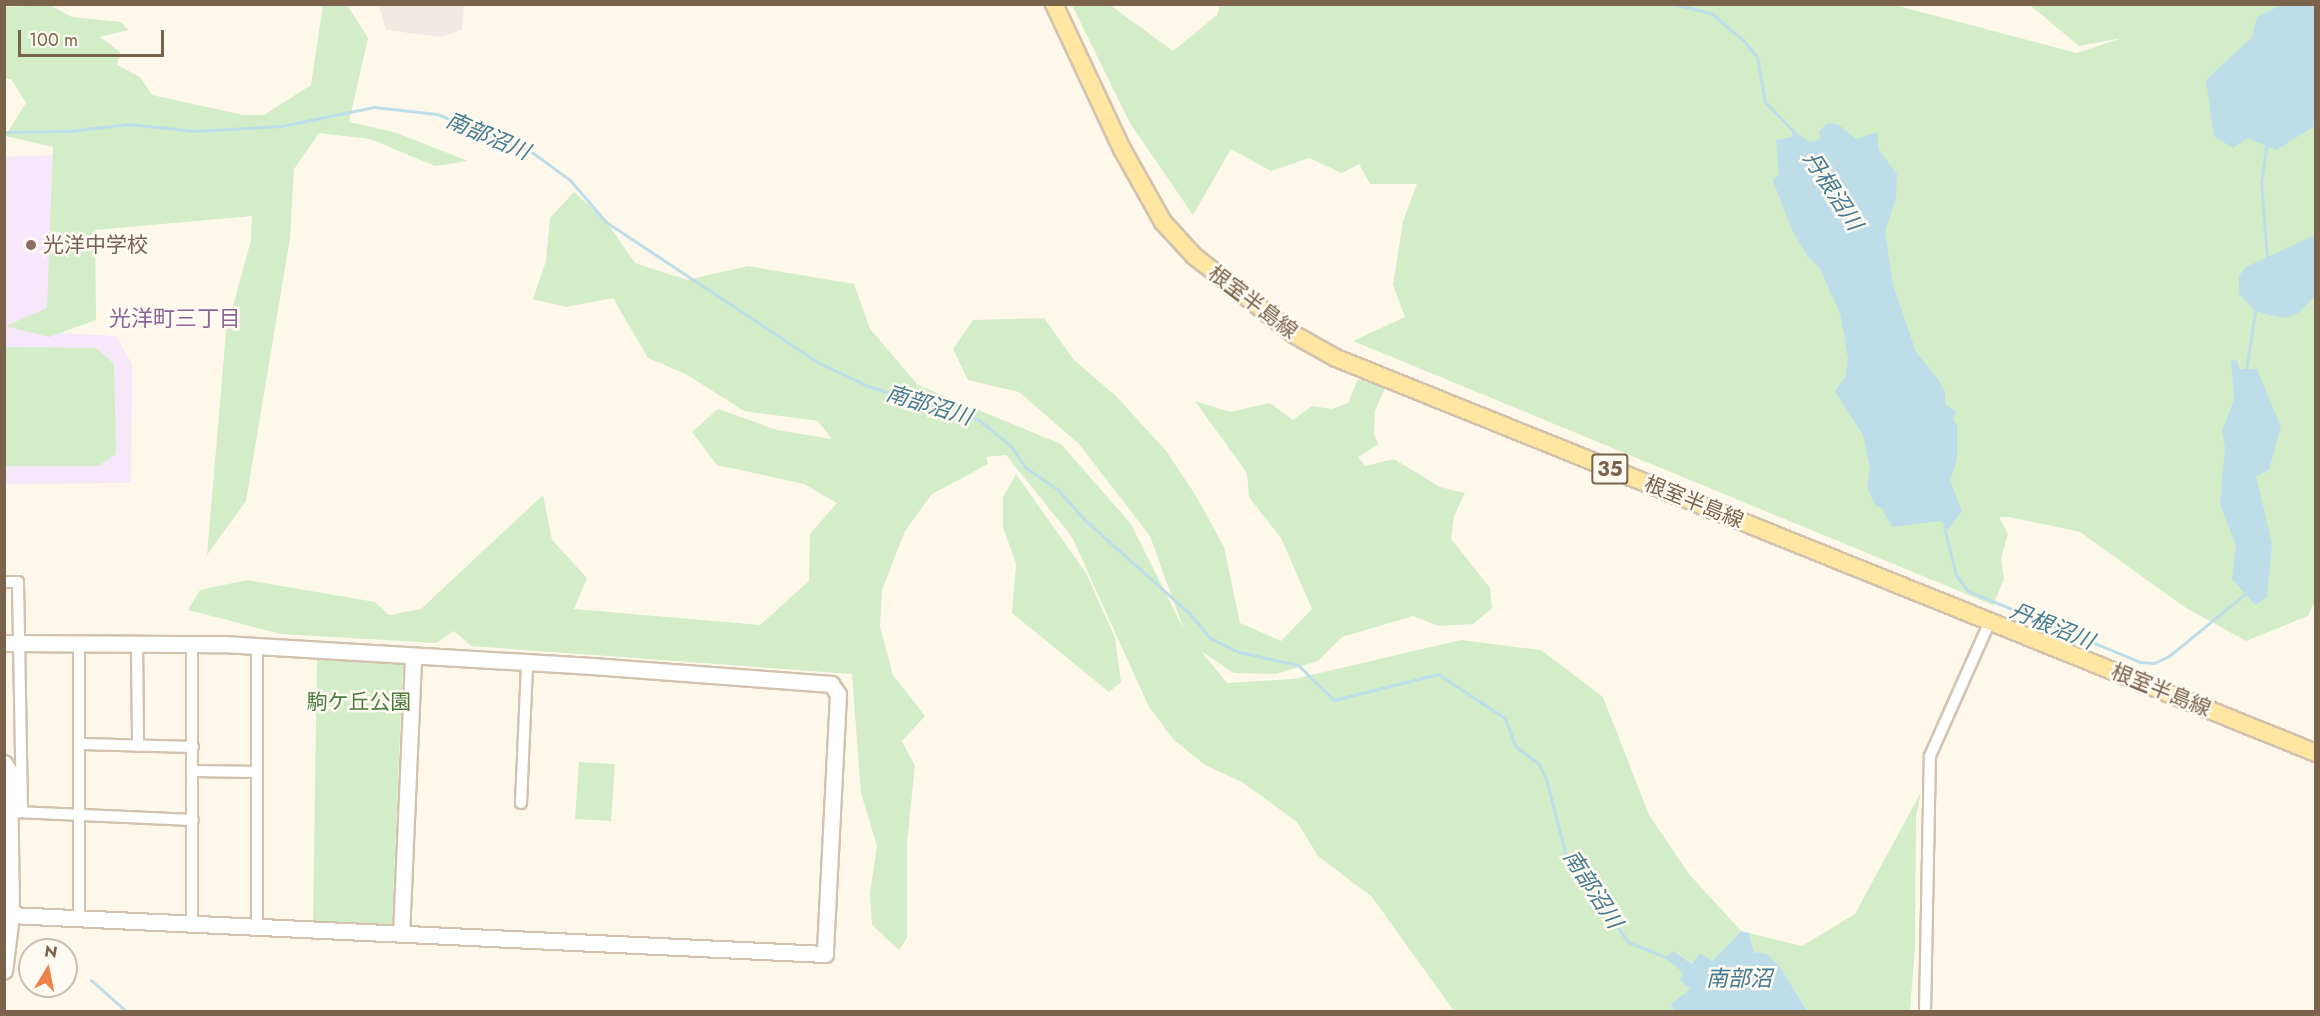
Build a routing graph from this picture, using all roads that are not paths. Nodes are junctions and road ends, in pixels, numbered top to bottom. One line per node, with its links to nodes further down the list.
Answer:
1 (1054, 4): 3 (main road, 根室半島線 / 35)
2 (4, 582): 5 (street)
3 (1990, 621): 15 (main road, 根室半島線 / 35); 30 (street)
4 (4, 643): 5 (street)
5 (21, 643): 6 (street); 20 (street)
6 (79, 643): 7 (street); 12 (street)
7 (137, 643): 8 (street); 13 (street)
8 (192, 644): 9 (street); 14 (street)
9 (257, 647): 10 (street); 18 (street)
10 (413, 656): 11 (street); 28 (street)
11 (527, 663): 19 (street); 28 (street)
12 (81, 744): 13 (street); 21 (street)
13 (138, 746): 14 (street)
14 (193, 747): 17 (street)
15 (2316, 753)
16 (4, 763): 20 (street)
17 (193, 771): 18 (street); 22 (street)
18 (257, 772): 27 (street)
19 (521, 802)
20 (16, 812): 21 (street); 23 (street)
21 (82, 814): 22 (street); 24 (street)
22 (193, 820): 26 (street)
23 (7, 864): 25 (street)
24 (80, 918): 25 (street); 26 (street)
25 (9, 919): 29 (street)
26 (192, 924): 27 (street)
27 (257, 927): 28 (street)
28 (400, 934)
29 (4, 971)
30 (1925, 1011)

